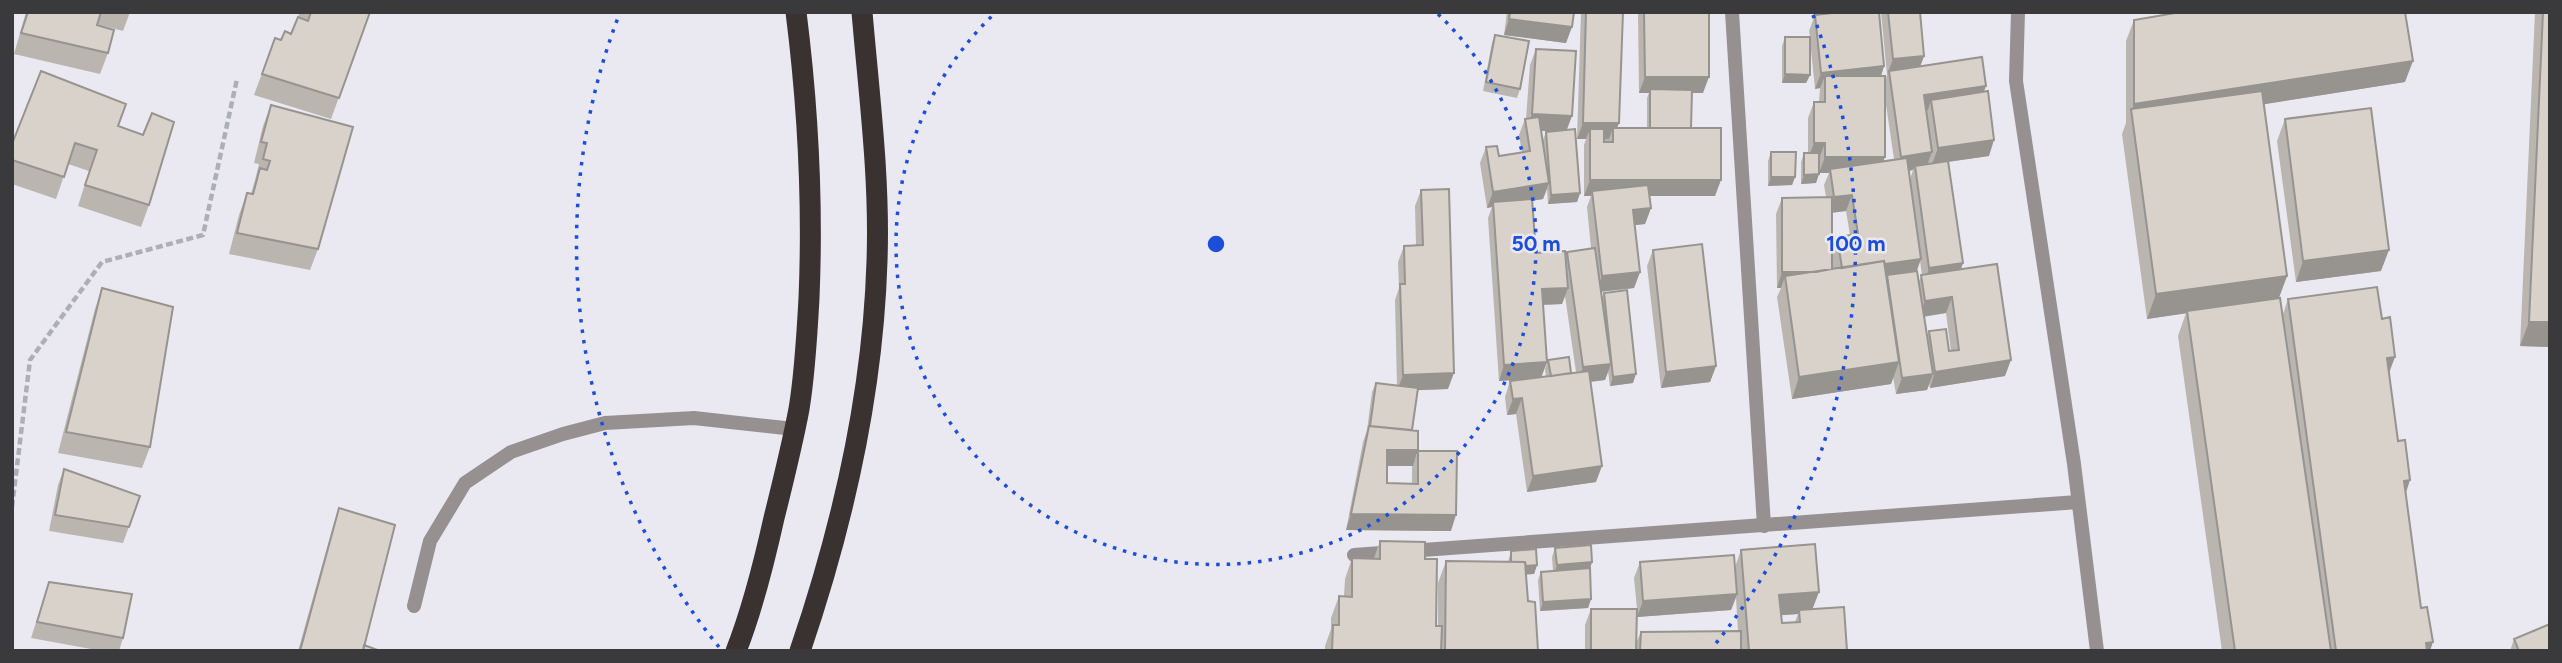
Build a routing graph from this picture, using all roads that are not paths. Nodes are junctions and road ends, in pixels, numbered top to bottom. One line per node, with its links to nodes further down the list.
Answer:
1 (796, 12): 5 (highway)
2 (862, 12): 11 (highway)
3 (1732, 12): 7 (street)
4 (2018, 12): 6 (street)
5 (794, 429): 9 (street); 10 (highway)
6 (2078, 502): 7 (street); 12 (street)
7 (1765, 526): 8 (street)
8 (1354, 555)
9 (414, 606)
10 (736, 651)
11 (800, 651)
12 (2097, 651)

